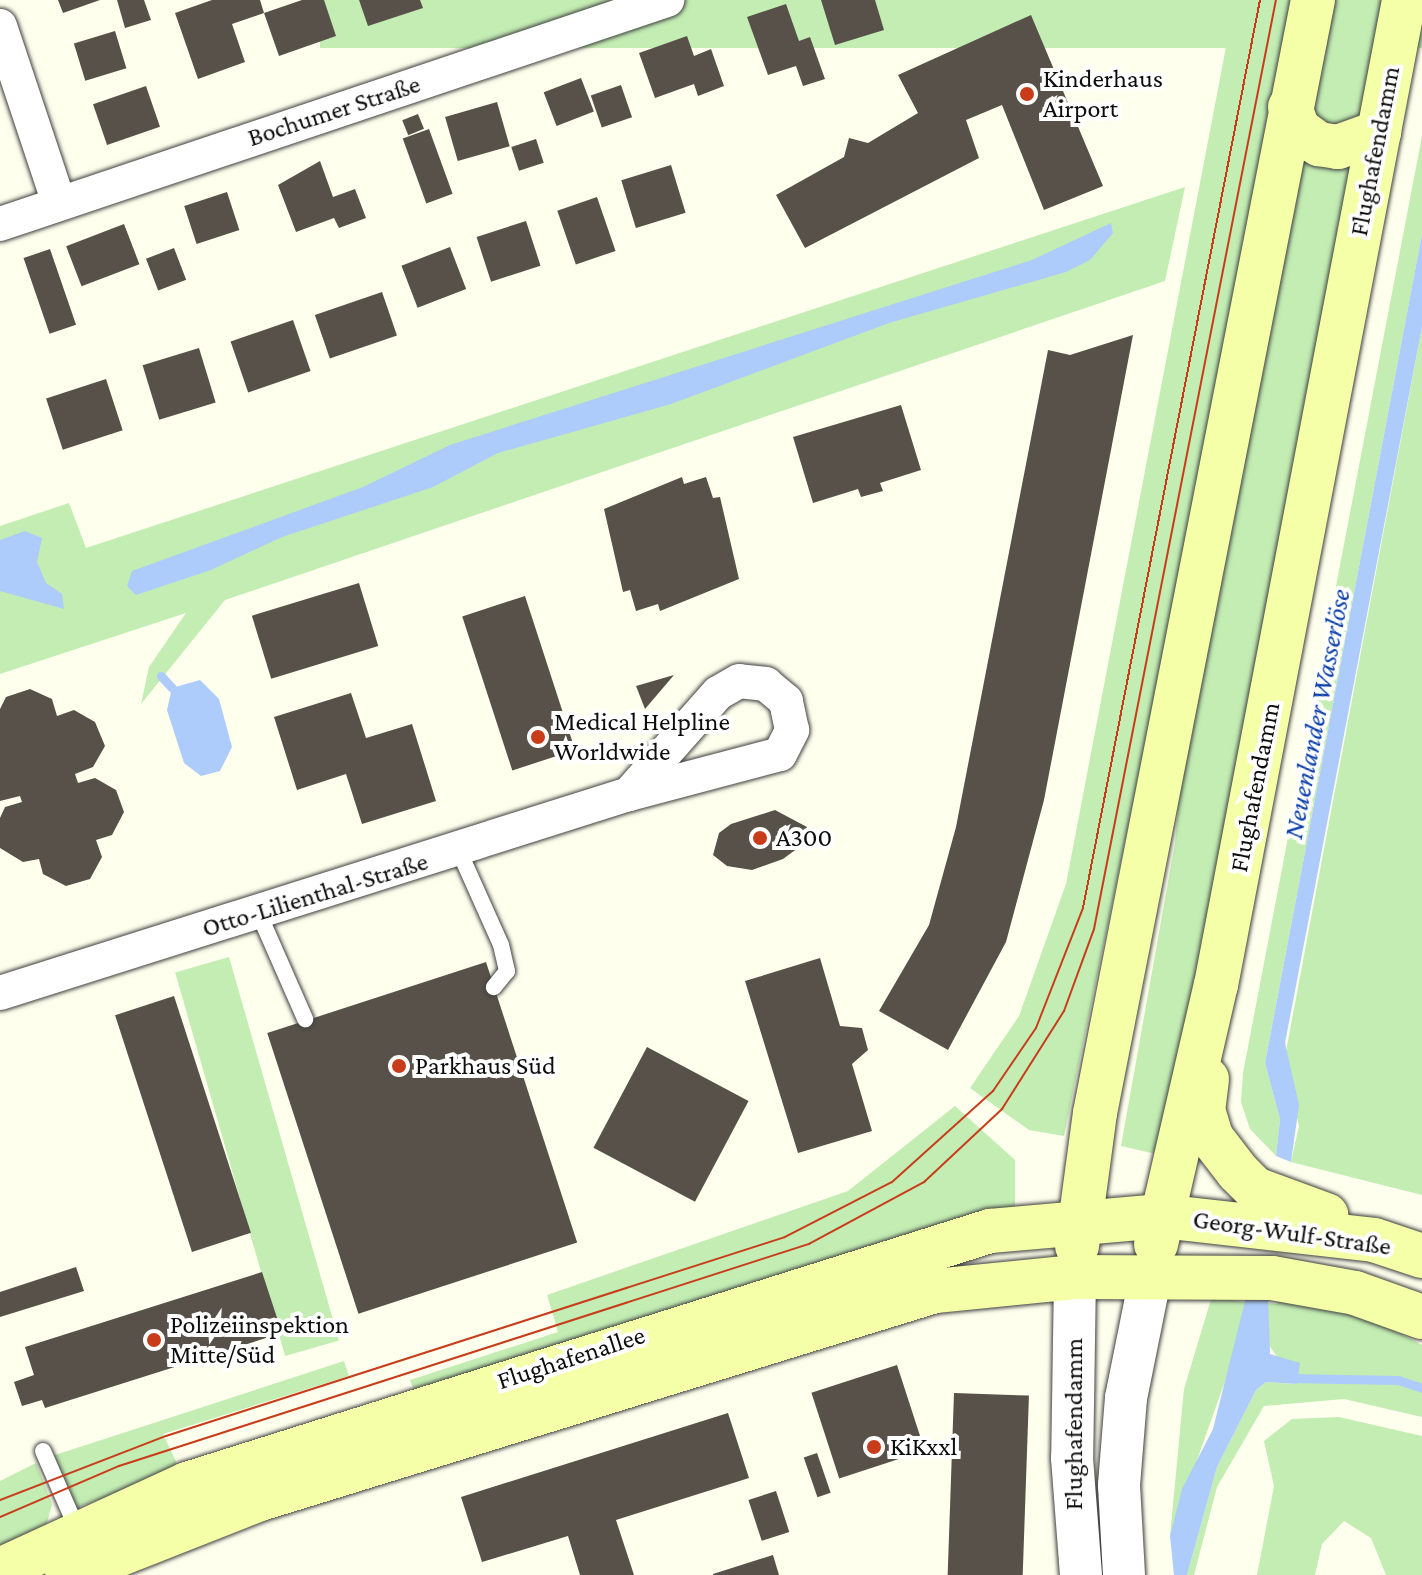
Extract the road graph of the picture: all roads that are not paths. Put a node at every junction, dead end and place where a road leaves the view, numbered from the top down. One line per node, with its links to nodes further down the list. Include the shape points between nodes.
1 (667, 0): 7 (street, Bochumer Straße)
2 (1313, 0): 5 (main road, Flughafendamm)
3 (1404, 0): 6 (main road, Flughafendamm)
4 (0, 26): 7 (street)
5 (1290, 107): 6 (main road, via 1298,129 1319,144 1338,147); 17 (main road, Flughafendamm)
6 (1379, 132): 14 (main road, Flughafendamm)
7 (59, 203): 8 (street, Bochumer Straße)
8 (0, 224)
9 (629, 794): 10 (street, Otto-Lilienthal-Straße)
10 (459, 851): 11 (street, Otto-Lilienthal-Straße); 12 (lane, via 501,945 507,971)
11 (259, 914): 13 (street, Otto-Lilienthal-Straße); 15 (lane)
12 (494, 987)
13 (0, 993)
14 (1213, 995): 16 (main road, Flughafendamm); 18 (main road, via 1216,1028 1203,1110 1211,1137 1255,1189)
15 (305, 1019)
16 (1161, 1216): 17 (main road, Flughafenallee); 18 (main road, Georg-Wulf-Straße); 20 (main road, Flughafendamm)
17 (1079, 1218): 21 (main road, Flughafendamm); 24 (main road, Flughafenallee, via 990,1231 622,1341 187,1484)
18 (1374, 1240): 19 (main road, Georg-Wulf-Straße)
19 (1422, 1256)
20 (1151, 1274): 21 (main road, Flughafenallee); 22 (main road, Georg-Wulf-Straße, via 1272,1278 1355,1293); 29 (street, Flughafendamm, via 1125,1413)
21 (1075, 1277): 25 (main road, Flughafenallee, via 935,1291 260,1499); 28 (street, Flughafendamm, via 1072,1458)
22 (1422, 1317)
23 (43, 1451): 24 (lane)
24 (74, 1530): 25 (lane); 26 (main road, Flughafenallee)
25 (116, 1555): 27 (main road, Flughafenallee)
26 (0, 1570)
27 (67, 1575)
28 (1081, 1575)
29 (1124, 1575)

